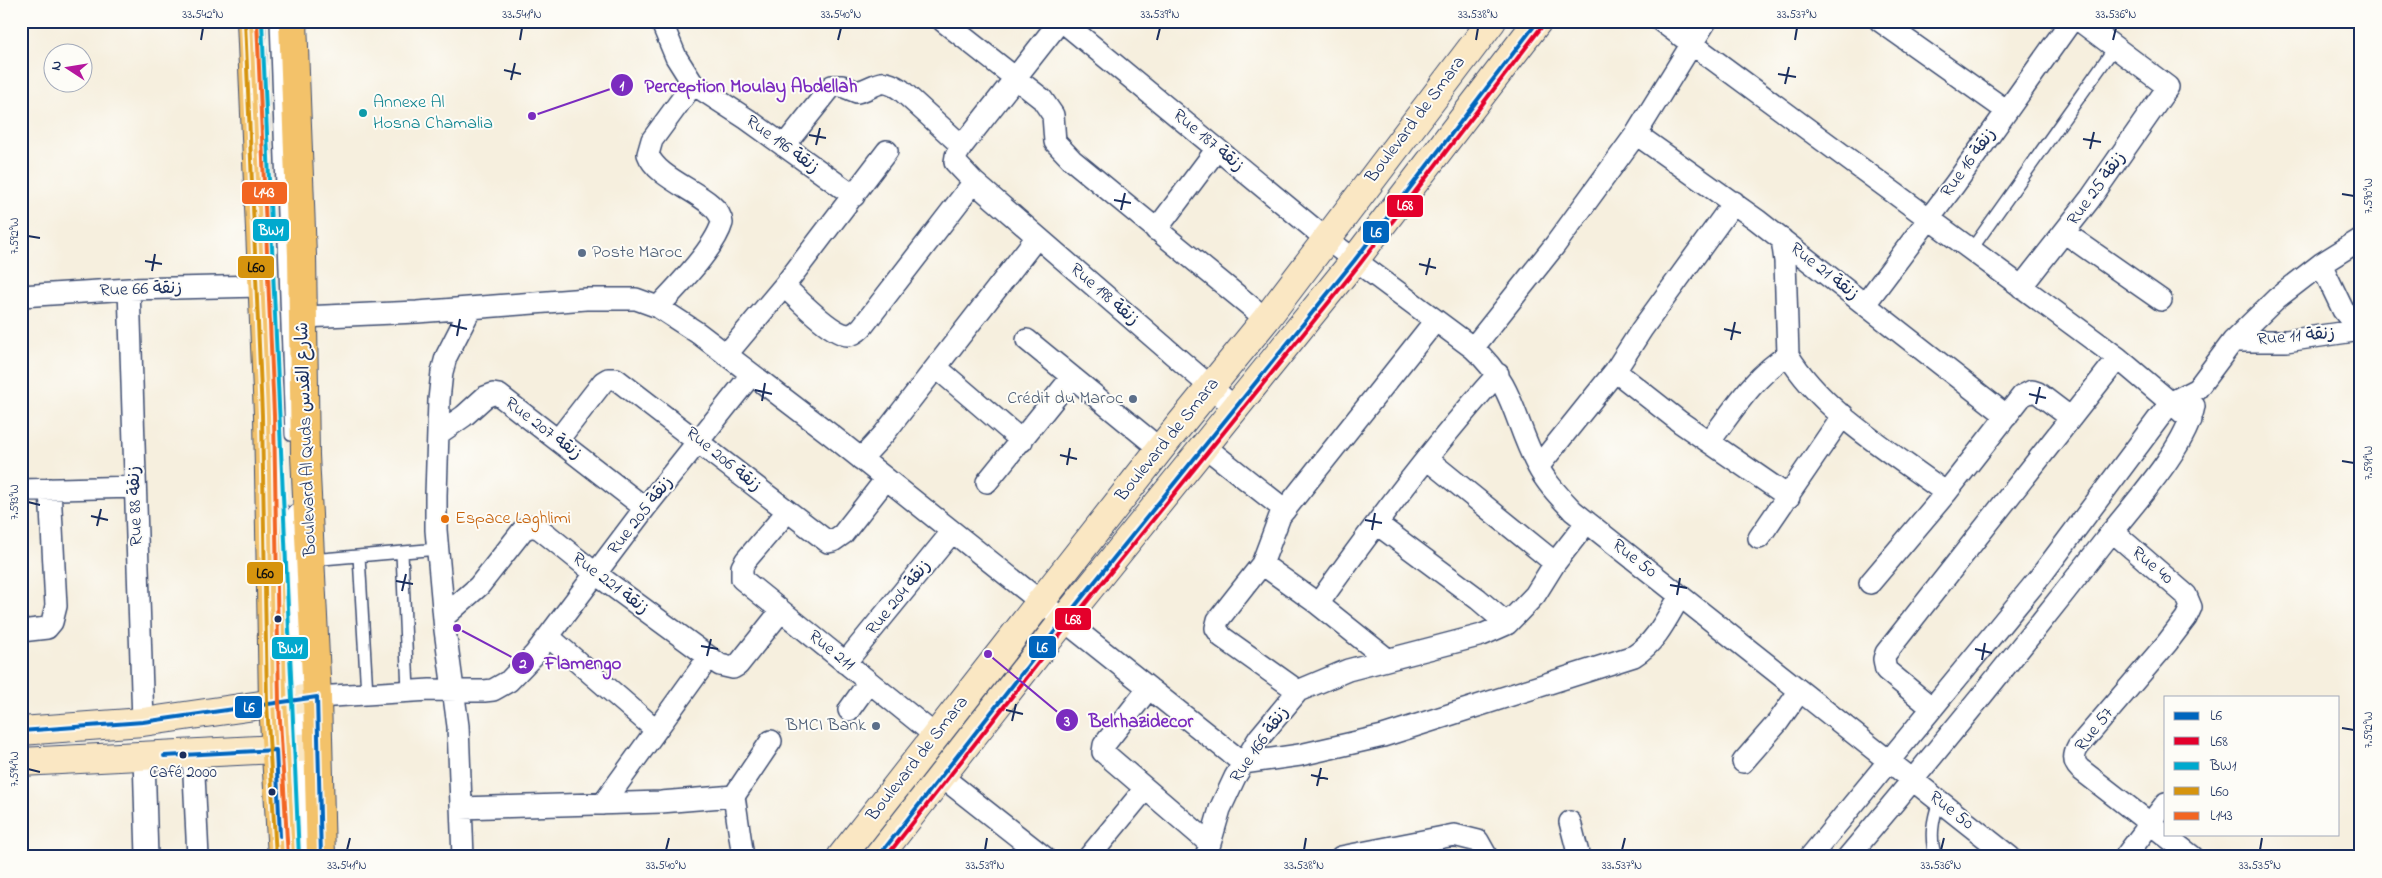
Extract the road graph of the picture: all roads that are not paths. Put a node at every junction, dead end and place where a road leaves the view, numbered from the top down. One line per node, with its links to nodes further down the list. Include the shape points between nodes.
1 (251, 21): 38 (main road, Boulevard Al Quds شارع القدس)
2 (262, 21): 123 (lane, via 277,390)
3 (276, 21): 123 (lane)
4 (293, 21): 47 (main road, Boulevard Al Quds شارع القدس)
5 (661, 21): 18 (street, Rue 196 زنقة, via 679,63)
6 (943, 21): 17 (street)
7 (1061, 21): 17 (street); 22 (street, Rue 187 زنقة)
8 (1492, 21): 32 (street, Boulevard de Smara)
9 (1538, 21): 36 (street, Boulevard de Smara)
10 (1661, 21): 15 (street)
11 (1706, 21): 15 (street)
12 (1880, 21): 19 (street)
13 (2071, 21): 19 (street, Rue 16 زنقة)
14 (2080, 21): 16 (street)
15 (1692, 44): 20 (street); 28 (street)
16 (2115, 47): 30 (street, Rue 25 زنقة, via 2168,87); 35 (lane)
17 (1016, 79): 24 (street); 29 (street, via 1042,99 1051,111 1054,138 1060,149)
18 (694, 84): 21 (street, Rue 196 زنقة); 45 (street, via 652,140 648,154 655,168 718,211 722,223 700,259)
19 (2006, 111): 28 (street, Rue 16 زنقة)
20 (1636, 134): 27 (street, Rue 21 زنقة); 53 (street, via 1555,245)
21 (784, 146): 24 (street, Rue 198 زنقة, via 826,91 837,85 857,92 876,83 893,85); 26 (street, Rue 196 زنقة)
22 (1217, 149): 29 (street); 32 (street, Rue 187 زنقة)
23 (887, 151): 26 (street)
24 (959, 151): 25 (street, Rue 198 زنقة, via 956,164)
25 (974, 182): 31 (street, Rue 198 زنقة); 39 (street, via 854,334 832,328)
26 (854, 196): 39 (street)
27 (1734, 202): 33 (street, Rue 21 زنقة); 58 (street)
28 (1929, 217): 35 (street); 44 (street, Rue 16 زنقة)
29 (1156, 230): 48 (street)
30 (2065, 233): 40 (street, Rue 25 زنقة); 43 (street)
31 (1038, 237): 57 (street); 62 (street, Rue 198 زنقة)
32 (1325, 238): 36 (street, Rue 187 زنقة); 48 (street, Boulevard de Smara)
33 (1782, 239): 44 (street, Rue 21 زنقة); 55 (street)
34 (2361, 239): 37 (street)
35 (1972, 250): 40 (street)
36 (1354, 261): 49 (street, Rue 50); 65 (street, Boulevard de Smara)
37 (2322, 264): 50 (street, Rue 11 زنقة, via 2343,310); 52 (street, via 2277,298)
38 (262, 286): 41 (street, Rue 66 زنقة); 123 (main road, Boulevard Al Quds شارع القدس, via 268,415)
39 (784, 286): 54 (street)
40 (2021, 287): 56 (street)
41 (129, 289): 42 (street, Rue 66 زنقة); 82 (street, Rue 88 زنقة)
42 (21, 296)
43 (2161, 300)
44 (1865, 304): 67 (street, Rue 21 زنقة)
45 (658, 307): 46 (street, via 624,298); 54 (street, via 686,323)
46 (471, 308): 47 (street); 70 (street, via 446,357 442,372)
47 (303, 317): 98 (main road, Boulevard Al Quds شارع القدس, via 304,455)
48 (1266, 319): 62 (street, Boulevard de Smara)
49 (1435, 321): 53 (street, Rue 50); 88 (street)
50 (2360, 330): 52 (street, Rue 11 زنقة, via 2294,340)
51 (1027, 340): 61 (street)
52 (2233, 341): 63 (street)
53 (1473, 348): 59 (street, Rue 50)
54 (726, 355): 60 (street)
55 (1788, 355): 66 (street, via 1810,384); 74 (street, via 1757,381)
56 (2118, 358): 64 (street); 68 (street)
57 (937, 368): 73 (street); 77 (street)
58 (1615, 371): 74 (street, via 1658,406); 79 (street)
59 (1498, 374): 78 (street); 79 (street, Rue 50)
60 (751, 375): 72 (street, Rue 205 زنقة); 77 (street)
61 (1072, 377): 73 (street); 76 (street)
62 (1210, 388): 65 (street, Rue 198 زنقة); 76 (street, Boulevard de Smara)
63 (2197, 389): 64 (street); 69 (street)
64 (2170, 403): 69 (street); 124 (street, via 2040,577)
65 (1235, 408): 75 (street, Boulevard de Smara)
66 (1843, 415): 85 (street); 86 (street)
67 (2007, 416): 68 (street, via 2022,396 2032,391); 85 (street)
68 (2071, 418): 124 (street, via 1886,653 1886,670)
69 (2191, 420): 92 (street, via 2171,454)
70 (438, 434): 71 (street, Rue 207 زنقة, via 493,394 503,397); 95 (street)
71 (558, 440): 72 (street, Rue 206 زنقة, via 603,382 612,378 622,382); 87 (street, Rue 207 زنقة)
72 (699, 440): 87 (street, Rue 205 زنقة); 89 (street, Rue 206 زنقة)
73 (1022, 441): 81 (street)
74 (1710, 441): 86 (street)
75 (1204, 446): 88 (street); 109 (street, Boulevard de Smara)
76 (1160, 449): 104 (street, Boulevard de Smara)
77 (861, 459): 80 (street)
78 (1427, 459): 91 (street); 99 (street)
79 (1538, 467): 90 (street, Rue 50, via 1561,498)
80 (886, 479): 89 (street, Rue 206 زنقة, via 843,534 833,541 822,539); 93 (street)
81 (987, 482)
82 (136, 487): 84 (street); 126 (street, Rue 88 زنقة)
83 (21, 488): 84 (street)
84 (50, 489): 111 (street, via 56,606 47,628)
85 (1946, 493): 102 (street)
86 (1789, 497): 94 (street)
87 (645, 508): 101 (street, Rue 205 زنقة)
88 (1285, 510): 100 (street, via 1275,525)
89 (787, 512): 107 (street, Rue 211, via 742,567 742,579)
90 (1587, 522): 99 (street); 103 (street, Rue 50)
91 (1377, 524): 106 (street); 110 (street)
92 (2112, 531): 105 (street, Rue 40); 139 (street)
93 (952, 532): 104 (street); 115 (street, Rue 204 زنقة)
94 (1759, 538)
95 (438, 549): 96 (lane); 108 (street)
96 (402, 553): 97 (lane); 119 (lane)
97 (360, 556): 98 (lane); 122 (lane)
98 (311, 560): 123 (main road, Boulevard Al Quds شارع القدس)
99 (1555, 563): 110 (street, via 1535,595)
100 (1262, 564): 106 (street); 120 (street, via 1220,614 1216,628 1222,637)
101 (596, 574): 108 (street, Rue 221 زنقة, via 540,529 528,526 479,586); 112 (street, Rue 205 زنقة); 113 (street, Rue 221 زنقة)
102 (1870, 583)
103 (1680, 596): 121 (street, Rue 50); 136 (street, via 1653,640 1634,656 1383,736 1300,755)
104 (1040, 602): 109 (street); 129 (street, Boulevard de Smara)
105 (2190, 602): 147 (street, Rue 57, via 2186,618 2081,744 2074,757 2080,769)
106 (1318, 604): 114 (street)
107 (781, 611): 113 (street, Rue 221 زنقة, via 738,665 728,667); 115 (street, Rue 211)
108 (445, 616): 118 (street)
109 (1064, 622): 117 (street); 138 (street, Boulevard de Smara)
110 (1507, 624): 114 (street, via 1482,635)
111 (21, 631)
112 (549, 637): 118 (street, Rue 205 زنقة, via 520,671 500,687 476,692); 127 (street)
113 (708, 657): 127 (street)
114 (1387, 659): 120 (street, via 1348,670)
115 (845, 663): 116 (street, Rue 211)
116 (869, 682): 125 (street); 129 (street, Rue 211)
117 (1150, 688): 136 (street); 140 (street, via 1103,749 1107,757)
118 (454, 690): 119 (street, Rue 205 زنقة); 145 (street)
119 (408, 691): 122 (street, Rue 205 زنقة)
120 (1298, 692): 136 (street, Rue 166 زنقة, via 1272,721)
121 (1799, 692): 135 (street); 137 (street, Rue 50)
122 (367, 694): 123 (street, Rue 205 زنقة)
123 (296, 700): 126 (street); 131 (main road, Boulevard Al Quds شارع القدس); 131 (main road, Boulevard Al Quds شارع القدس)
124 (1932, 708): 137 (street)
125 (849, 710)
126 (142, 722): 128 (street)
127 (655, 729): 143 (street)
128 (21, 731)
129 (936, 736): 159 (street, Boulevard de Smara)
130 (771, 741): 141 (street)
131 (298, 749): 132 (street); 153 (main road, Boulevard Al Quds شارع القدس); 154 (lane); 155 (lane); 156 (main road, Boulevard Al Quds شارع القدس)
132 (193, 754): 133 (street); 152 (street)
133 (144, 757): 134 (street); 151 (street)
134 (21, 762)
135 (1743, 762)
136 (1243, 763): 150 (street, Rue 166 زنقة, via 1227,793)
137 (1889, 763): 139 (street, Rue 50); 166 (street)
138 (941, 776): 160 (street, Boulevard de Smara); 161 (street)
139 (1912, 781): 142 (street, Rue 50); 167 (street)
140 (1145, 788): 150 (street); 162 (street)
141 (734, 796): 143 (street); 158 (street)
142 (1939, 801): 168 (lane, via 1932,822); 169 (street, Rue 50)
143 (603, 804): 145 (street)
144 (2164, 805): 147 (street)
145 (461, 808): 157 (street)
146 (1570, 822): 165 (street)
147 (2148, 824): 149 (street, Rue 57); 170 (street)
148 (2164, 836): 171 (street, Rue 57)
149 (2164, 836)
150 (1207, 850)
151 (147, 857)
152 (198, 857)
153 (282, 857)
154 (299, 857)
155 (307, 857)
156 (321, 857)
157 (463, 857)
158 (743, 857)
159 (841, 857)
160 (878, 857)
161 (1044, 857)
162 (1089, 857)
163 (1341, 857): 164 (street, via 1454,835 1478,841)
164 (1487, 857)
165 (1579, 857)
166 (1810, 857)
167 (1848, 857)
168 (1936, 857)
169 (2010, 857)
170 (2126, 857)
171 (2193, 857)

